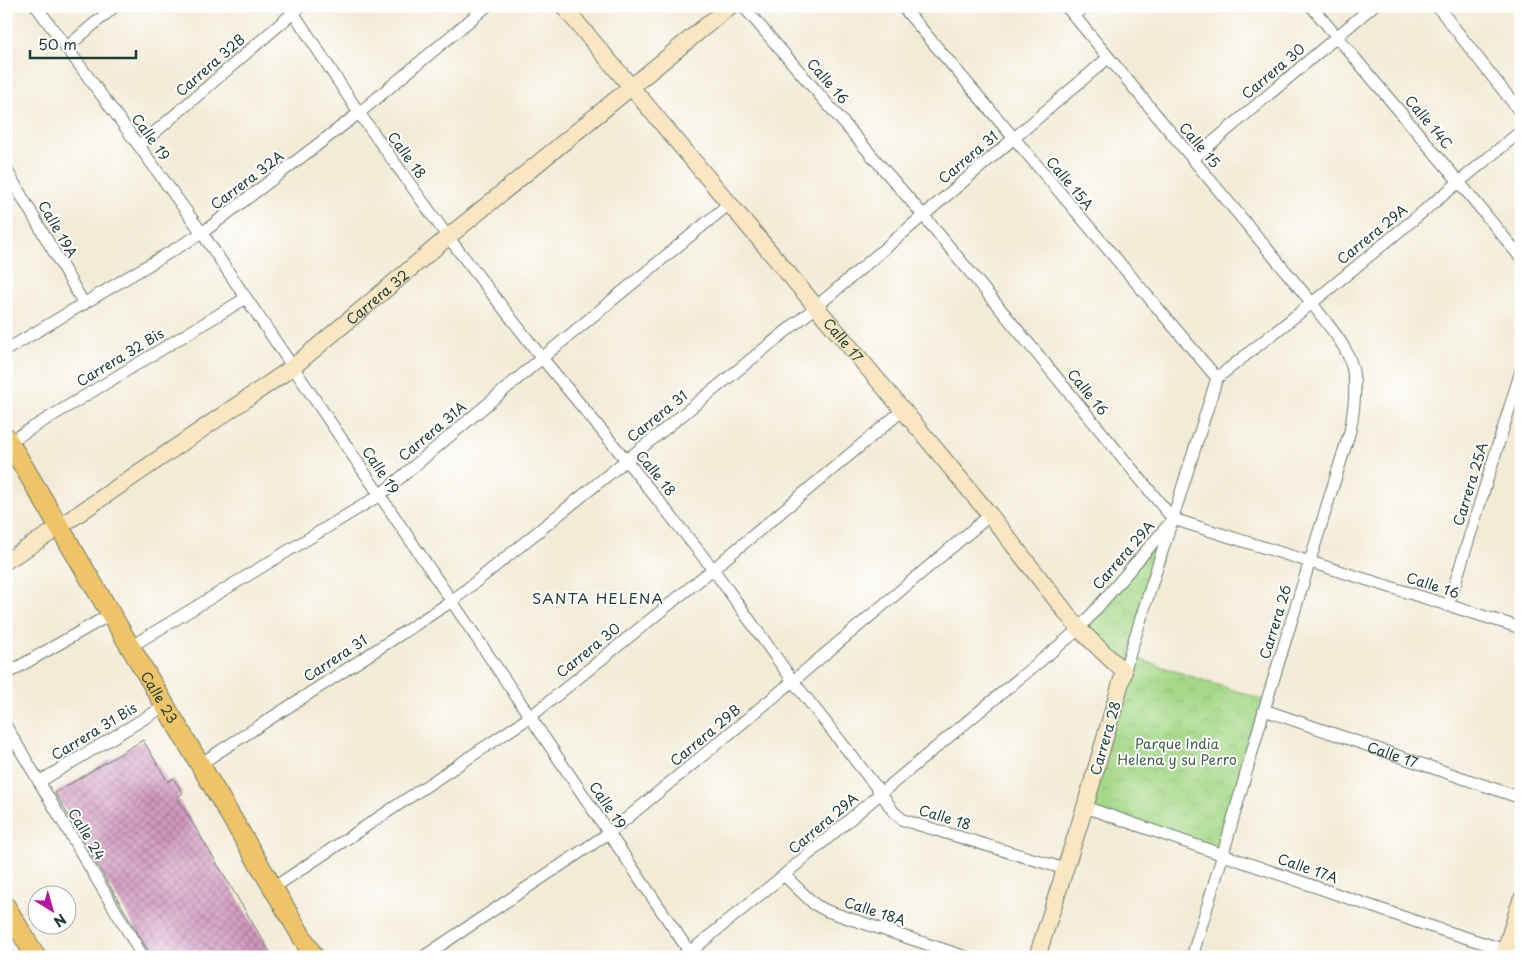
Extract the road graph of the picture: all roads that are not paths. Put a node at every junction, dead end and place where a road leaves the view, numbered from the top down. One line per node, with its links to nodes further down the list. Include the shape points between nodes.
1 (36, 6): 16 (street, Calle 19)
2 (115, 6): 16 (street)
3 (487, 6): 20 (street, Carrera 32A)
4 (563, 6): 18 (street, Calle 17)
5 (730, 6): 18 (street, Carrera 32)
6 (743, 6): 28 (street, Calle 16)
7 (902, 6): 22 (street, Calle 15A)
8 (1066, 6): 14 (street, Calle 15)
9 (1085, 6): 14 (street)
10 (1311, 6): 15 (street, Calle 14C)
11 (1373, 6): 15 (street, Carrera 30)
12 (1437, 6): 19 (street)
13 (295, 8): 20 (street, Calle 18); 23 (street, Carrera 32B)
14 (1074, 16): 17 (street, Calle 15)
15 (1337, 36): 24 (street, Carrera 30); 26 (street, Calle 14C)
16 (66, 48): 23 (street, Calle 19)
17 (1108, 58): 22 (street, Carrera 31); 24 (street, Calle 15)
18 (630, 87): 27 (street, Calle 17); 30 (street, Carrera 32)
19 (1521, 112)
20 (359, 113): 29 (street, Carrera 32A); 30 (street, Calle 18)
21 (1521, 131): 26 (street, Carrera 29A)
22 (1013, 139): 28 (street, Carrera 31); 40 (street, Calle 15A)
23 (140, 146): 29 (street, Calle 19)
24 (1193, 160): 33 (street, Calle 15)
25 (6, 169): 34 (street, Calle 19A)
26 (1459, 182): 31 (street, Calle 14C); 33 (street, Carrera 29A)
27 (728, 204): 35 (street, Calle 17); 37 (street, Carrera 31A)
28 (923, 215): 35 (street, Carrera 31); 46 (street, Calle 16)
29 (202, 233): 32 (street, Calle 19); 34 (street, Carrera 32A)
30 (448, 237): 37 (street, Calle 18); 38 (street, Carrera 32)
31 (1521, 258)
32 (246, 298): 38 (street, Calle 19); 42 (street, Carrera 32 Bis)
33 (1312, 303): 40 (street, Carrera 29A); 49 (street, Carrera 26, via 1346,351 1353,373 1356,402)
34 (84, 304): 36 (street, Carrera 32A)
35 (816, 307): 41 (street, Calle 17); 43 (street, Carrera 31)
36 (6, 350)
37 (542, 358): 43 (street, Calle 18); 44 (street, Carrera 31A)
38 (293, 367): 44 (street, Calle 19); 47 (street, Carrera 32)
39 (1521, 371): 52 (street, Carrera 25A)
40 (1217, 378): 46 (street, Carrera 29A)
41 (903, 410): 45 (street, Calle 17); 50 (street, Carrera 30)
42 (8, 440): 47 (main road, Calle 23)
43 (626, 460): 50 (street, Calle 18); 51 (street, Carrera 31)
44 (380, 495): 51 (street, Calle 19); 56 (street, Carrera 31A)
45 (990, 515): 55 (street, Calle 17); 59 (street, Carrera 29B)
46 (1173, 519): 49 (street, Calle 16); 55 (street, Carrera 29A); 57 (street, Carrera 28)
47 (59, 526): 48 (street, Carrera 32); 53 (main road, Calle 23)
48 (6, 561)
49 (1309, 561): 52 (street, Calle 16); 61 (street, Carrera 26)
50 (713, 569): 59 (street, Calle 18); 62 (street, Carrera 30)
51 (452, 601): 62 (street, Calle 19); 64 (street, Carrera 31)
52 (1448, 606): 54 (street, Calle 16)
53 (111, 614): 56 (main road, Calle 23); 58 (street)
54 (1521, 628)
55 (1079, 629): 57 (street, Calle 17); 66 (street, Carrera 29A)
56 (130, 646): 60 (main road, Calle 23)
57 (1124, 672): 68 (street, Carrera 28)
58 (6, 674)
59 (793, 681): 66 (street, Calle 18); 69 (street, Carrera 29B)
60 (165, 706): 64 (main road, Calle 23); 65 (street, Carrera 31 Bis)
61 (1264, 710): 67 (street, Calle 17); 70 (street, Carrera 26)
62 (530, 717): 69 (street, Calle 19); 73 (street, Carrera 30)
63 (6, 726): 65 (street, Calle 24)
64 (200, 764): 73 (main road, Calle 23)
65 (39, 782): 79 (street, Calle 24)
66 (881, 793): 71 (street, Calle 18, via 902,820); 72 (street, Carrera 29A)
67 (1521, 798)
68 (1085, 807): 70 (street, Calle 17A); 71 (street, Carrera 28)
69 (609, 833): 77 (street, Calle 19); 81 (street, Carrera 29B)
70 (1223, 854): 76 (street, Calle 17A); 84 (street, Carrera 26)
71 (1065, 869): 83 (street, Carrera 28)
72 (784, 875): 77 (street, Carrera 29A); 82 (street, Calle 18A, via 827,912)
73 (273, 888): 80 (main road, Calle 23)
74 (1521, 900): 76 (street)
75 (6, 907): 78 (main road)
76 (1510, 954)
77 (688, 955)
78 (36, 957)
79 (143, 957)
80 (314, 957)
81 (423, 957)
82 (966, 957)
83 (1036, 957)
84 (1192, 957)

